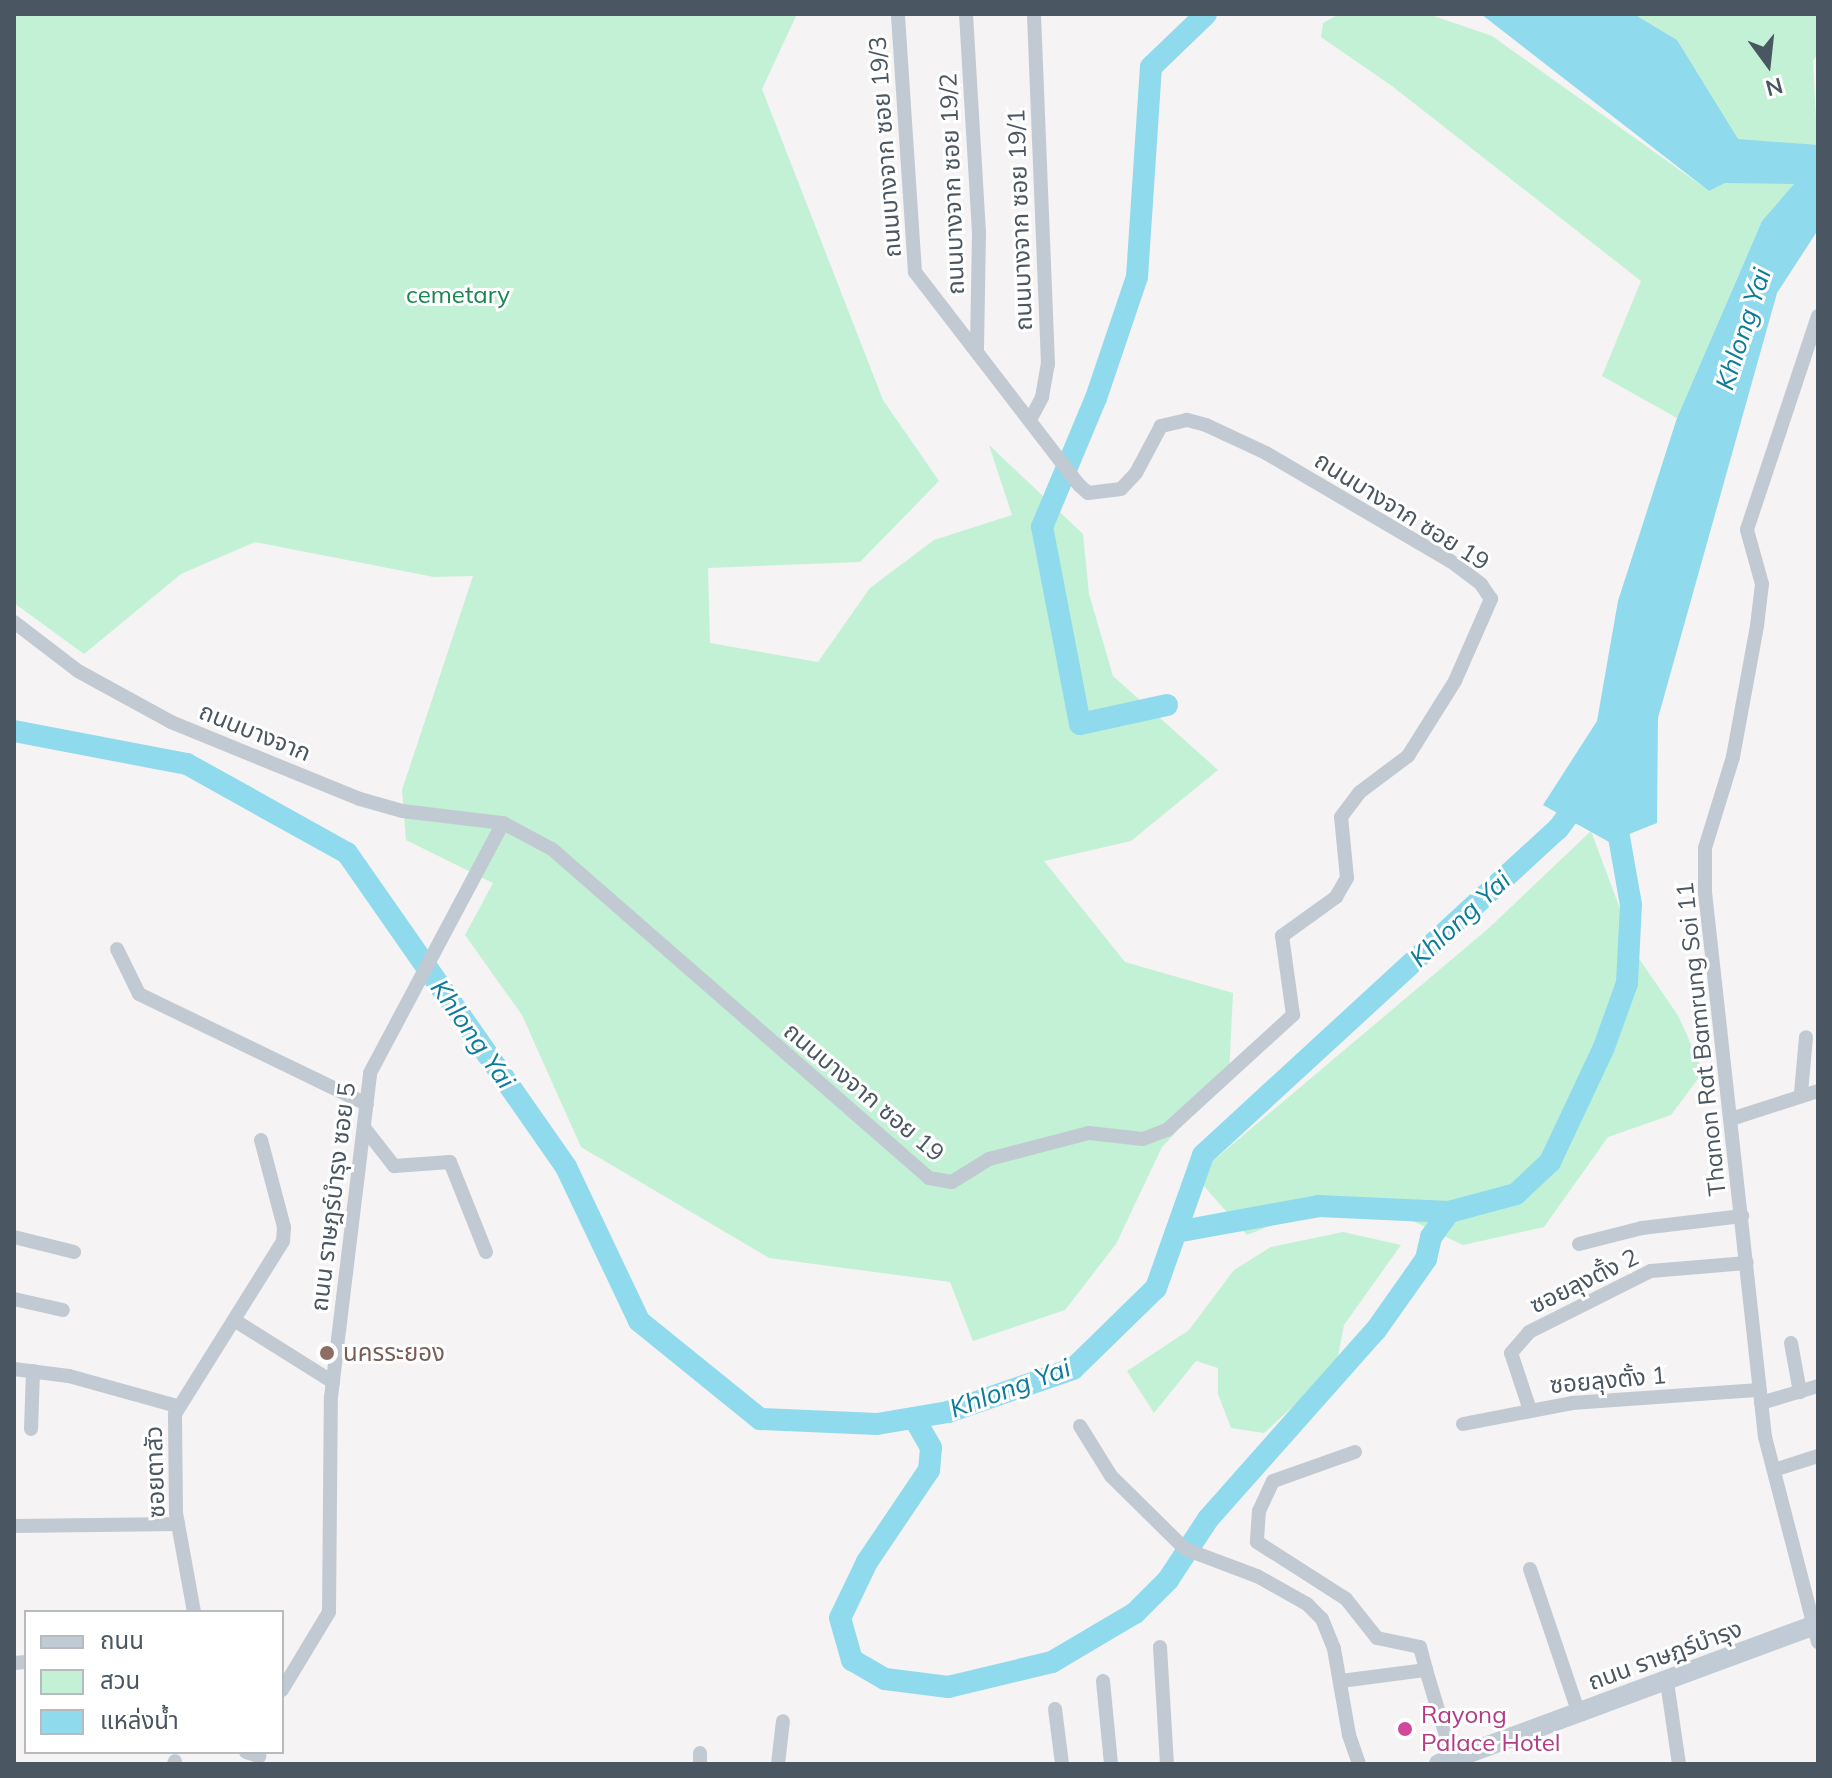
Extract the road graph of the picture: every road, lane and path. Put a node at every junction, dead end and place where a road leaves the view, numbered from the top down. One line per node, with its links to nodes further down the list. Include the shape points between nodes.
1 (898, 14): 5 (street, ถนนบางจาก ซอย 19/3, via 913,263 920,282)
2 (966, 14): 5 (street, ถนนบางจาก ซอย 19/2, via 979,233)
3 (1034, 14): 6 (street, ถนนบางจาก ซอย 19/1, via 1048,364 1042,397)
4 (1818, 316): 14 (street, Thanon Rat Bamrung Soi 11, via 1747,530 1762,584 1757,626 1733,757 1705,848)
5 (977, 352): 6 (street, ถนนบางจาก ซอย 19)
6 (1030, 420): 8 (street, ถนนบางจาก ซอย 19, via 1079,485 1099,494 1121,489 1136,473 1161,426 1175,420 1197,422 1266,453 1450,561 1481,584 1491,599 1455,681 1408,756 1360,792 1341,817 1347,878 1336,897 1282,936 1293,1015 1167,1130 1143,1139 1089,1133 989,1159 952,1182 929,1178 552,849)
7 (14, 622): 8 (street, ถนนบางจาก, via 78,671 171,722 360,799 402,811)
8 (503, 823): 13 (street, ถนน ราษฎร์บำรุง ซอย 5, via 370,1073)
9 (117, 949): 13 (street, via 139,994)
10 (1806, 1037): 12 (street)
11 (1818, 1091): 12 (street)
12 (1801, 1093): 14 (street)
13 (367, 1104): 15 (street, ถนน ราษฎร์บำรุง ซอย 5)
14 (1731, 1119): 17 (street, Thanon Rat Bamrung Soi 11)
15 (366, 1130): 21 (street, via 394,1166 450,1162); 29 (street, ถนน ราษฎร์บำรุง ซอย 5)
16 (261, 1140): 25 (street, ซอยตาสัว, via 283,1241)
17 (1742, 1216): 19 (street, via 1642,1228); 22 (street, Thanon Rat Bamrung Soi 11)
18 (14, 1237): 20 (street)
19 (1579, 1244)
20 (74, 1252)
21 (486, 1252)
22 (1747, 1263): 32 (street, Thanon Rat Bamrung Soi 11); 34 (street, ซอยลุงตั้ง 2, via 1651,1271 1529,1332 1511,1353)
23 (14, 1299): 24 (street)
24 (63, 1310)
25 (234, 1320): 29 (street); 33 (street, ซอยตาสัว)
26 (1791, 1343): 31 (street)
27 (14, 1369): 28 (street)
28 (33, 1371): 33 (street); 37 (street)
29 (333, 1382): 51 (street, ถนน ราษฎร์บำรุง ซอย 5, via 329,1612)
30 (1818, 1386): 31 (street, ซอยลุงตั้ง 1)
31 (1800, 1392): 32 (street, ซอยลุงตั้ง 1)
32 (1760, 1396): 34 (street, ซอยลุงตั้ง 1); 40 (street, Thanon Rat Bamrung Soi 11)
33 (177, 1406): 41 (street, ซอยตาสัว)
34 (1530, 1410): 35 (street, ซอยลุงตั้ง 1)
35 (1463, 1424)
36 (1080, 1426): 49 (street, via 1111,1476 1185,1549 1257,1576 1314,1611 1329,1632)
37 (31, 1429)
38 (1355, 1452): 47 (street, via 1273,1481 1259,1511 1257,1542 1346,1599 1377,1638 1423,1650)
39 (1818, 1456): 40 (street)
40 (1774, 1470): 45 (street, Thanon Rat Bamrung Soi 11)
41 (178, 1524): 42 (street); 44 (street, ซอยตาสัว)
42 (14, 1526)
43 (1530, 1569): 53 (street)
44 (194, 1610)
45 (1816, 1631): 50 (street, ถนน ราษฎร์บำรุง)
46 (1160, 1647): 59 (street)
47 (1426, 1670): 49 (street); 55 (street)
48 (1103, 1681): 58 (street)
49 (1341, 1681): 60 (street)
50 (1667, 1682): 53 (street, ถนน ราษฎร์บำรุง); 61 (street)
51 (284, 1686)
52 (1055, 1709): 57 (street)
53 (1579, 1714): 55 (street, ถนน ราษฎร์บำรุง)
54 (783, 1721): 56 (street)
55 (1446, 1762)
56 (779, 1764)
57 (1062, 1764)
58 (1111, 1764)
59 (1167, 1764)
60 (1359, 1764)
61 (1679, 1764)

